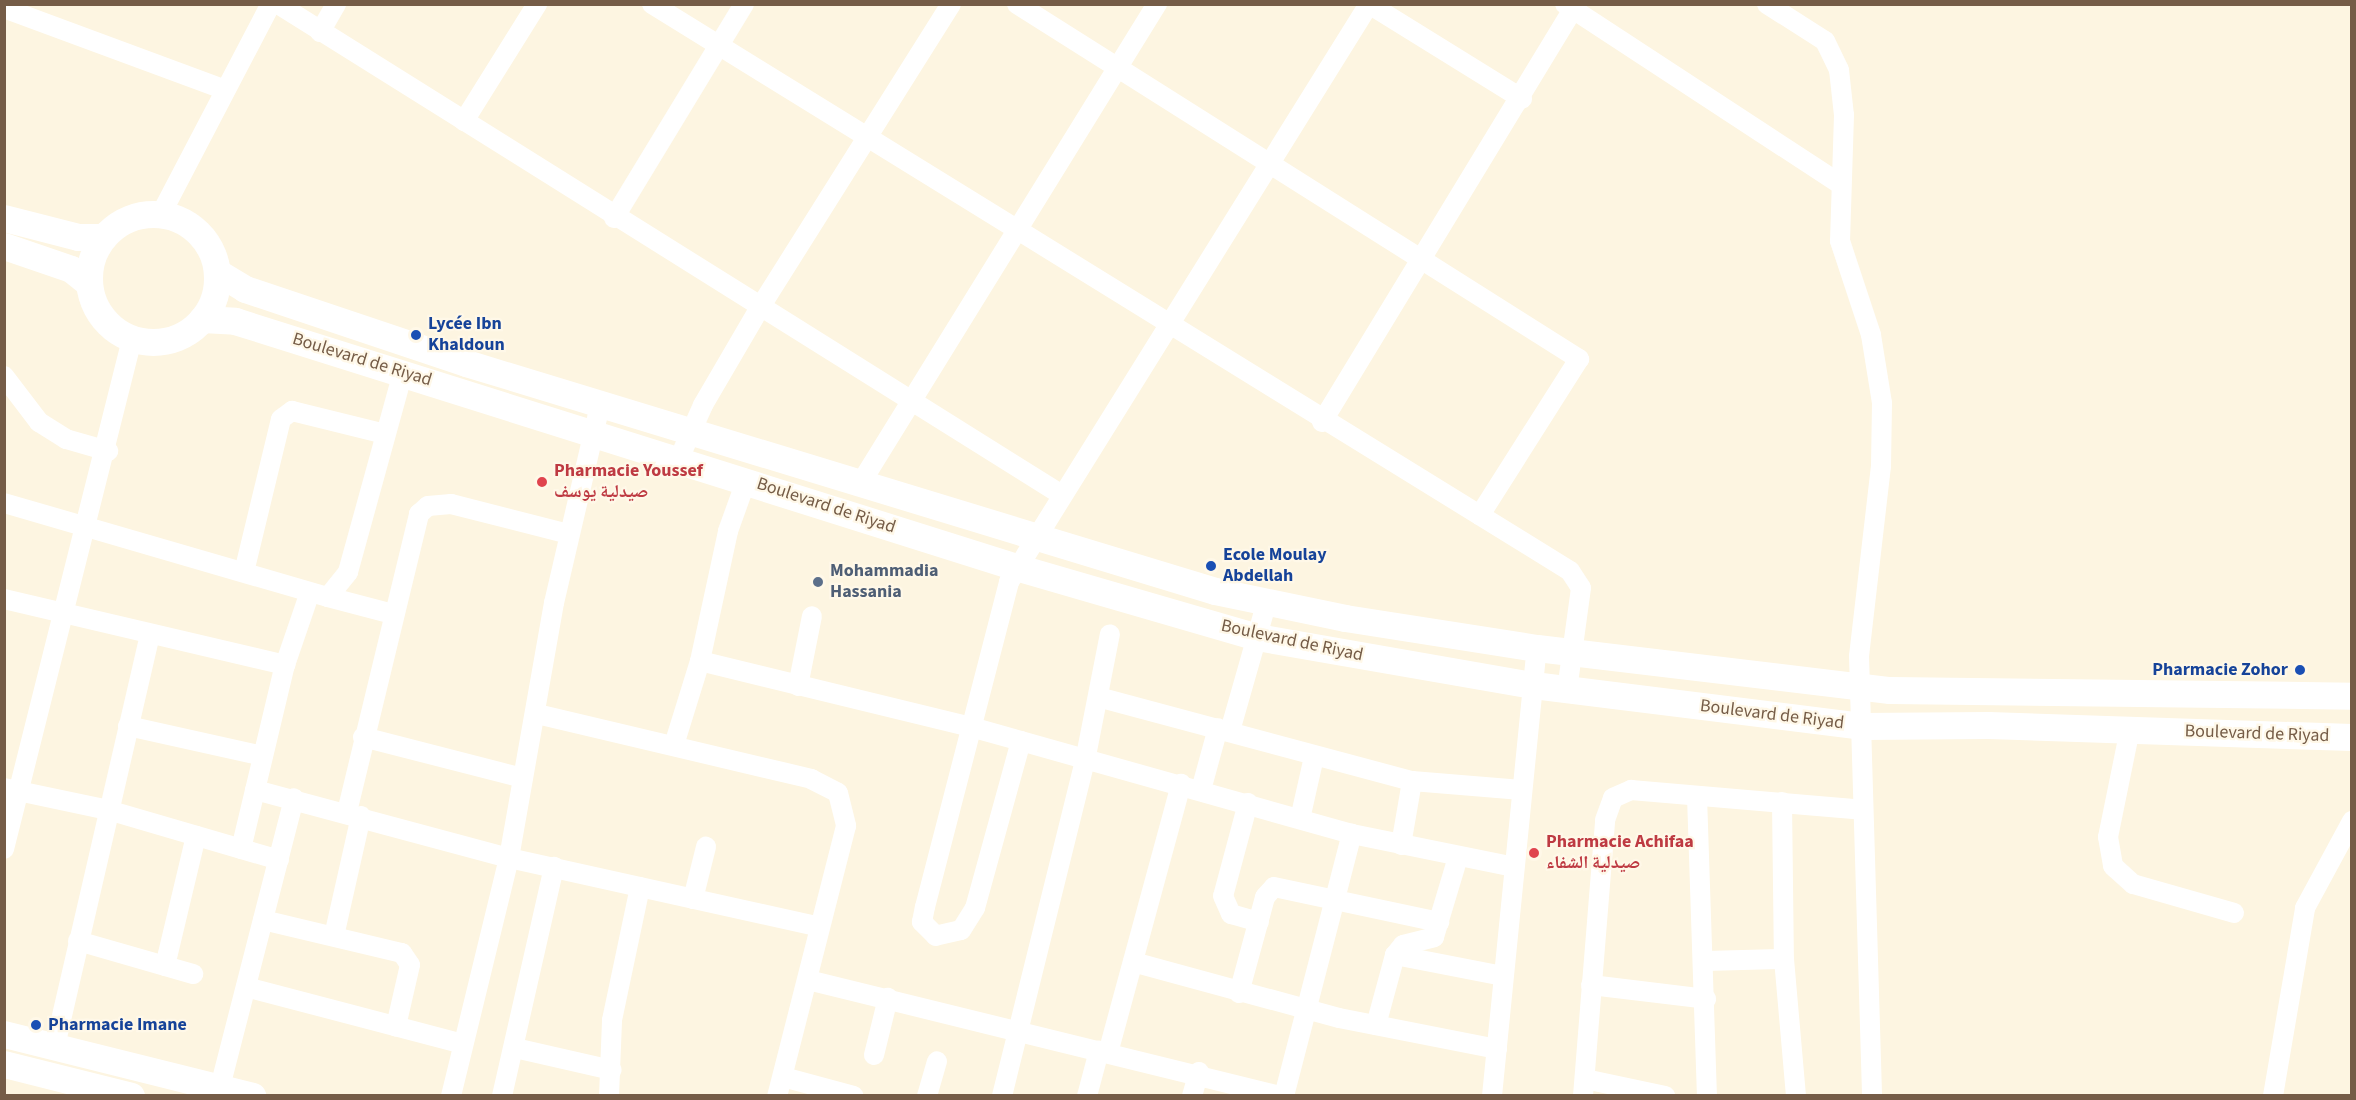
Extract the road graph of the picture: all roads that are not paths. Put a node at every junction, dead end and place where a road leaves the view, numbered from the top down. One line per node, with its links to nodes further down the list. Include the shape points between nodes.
1 (271, 4): 17 (street)
2 (278, 4): 14 (street)
3 (336, 4): 14 (street)
4 (537, 4): 19 (street)
5 (651, 4): 15 (street)
6 (744, 4): 15 (street)
7 (951, 4): 20 (street)
8 (1017, 4): 16 (street)
9 (1157, 4): 16 (street)
10 (1369, 4): 18 (street); 21 (street)
11 (1767, 4): 22 (street, via 1825,41 1835,58 1844,116)
12 (1572, 6): 18 (street); 22 (street)
13 (4, 8): 17 (street)
14 (320, 32): 19 (street)
15 (719, 46): 20 (street); 25 (street)
16 (1118, 68): 21 (street); 26 (street)
17 (223, 89): 23 (street)
18 (1522, 99): 29 (street)
19 (464, 121): 25 (street)
20 (868, 138): 26 (street); 32 (street)
21 (1269, 162): 29 (street); 34 (street)
22 (1840, 184): 72 (street, via 1842,257 1875,355 1883,434 1862,613)
23 (161, 214): 27 (main road, via 129,218); 30 (main road, via 177,219 204,240)
24 (4, 218): 27 (main road, via 78,237)
25 (614, 218): 32 (street)
26 (1018, 231): 34 (street); 39 (street)
27 (102, 237): 31 (main road)
28 (4, 246): 31 (main road, via 71,269)
29 (1424, 258): 40 (street); 50 (street, via 1579,359)
30 (217, 272): 33 (main road, via 213,302); 38 (main road, Boulevard de Riyad, via 245,289 349,326)
31 (88, 283): 35 (main road, via 102,317)
32 (759, 309): 39 (street); 41 (street)
33 (202, 319): 35 (main road, via 178,338); 36 (main road, Boulevard de Riyad, via 235,321)
34 (1167, 325): 40 (street); 48 (street)
35 (132, 339): 44 (street)
36 (403, 372): 42 (street); 43 (main road, Boulevard de Riyad)
37 (4, 376): 44 (street, via 39,422 66,439)
38 (601, 401): 41 (main road, Boulevard de Riyad); 43 (street)
39 (910, 403): 47 (street); 48 (street)
40 (1322, 422): 50 (street)
41 (691, 429): 45 (street); 47 (main road, Boulevard de Riyad)
42 (386, 435): 55 (street, via 292,411 281,419); 57 (street, via 348,572)
43 (594, 435): 45 (main road, Boulevard de Riyad); 52 (street)
44 (108, 451): 51 (street)
45 (678, 462): 46 (main road, Boulevard de Riyad)
46 (746, 481): 54 (main road, Boulevard de Riyad); 68 (street, via 728,531)
47 (862, 481): 53 (main road, Boulevard de Riyad)
48 (1062, 495): 53 (street)
49 (4, 503): 51 (street)
50 (1480, 515): 67 (street, via 1577,580 1581,588)
51 (90, 525): 55 (street); 60 (street)
52 (569, 534): 61 (street, via 451,504 428,506 412,530); 76 (street)
53 (1034, 535): 54 (street); 59 (main road, Boulevard de Riyad)
54 (1016, 567): 65 (main road, Boulevard de Riyad); 79 (street)
55 (244, 573): 56 (street)
56 (309, 595): 57 (street); 69 (street)
57 (328, 597): 61 (street)
58 (4, 599): 60 (street)
59 (1267, 601): 65 (street); 66 (main road, Boulevard de Riyad)
60 (64, 613): 64 (street); 92 (street)
61 (393, 614): 82 (street)
62 (812, 616): 71 (street)
63 (1110, 634): 75 (street)
64 (150, 635): 69 (street); 77 (street)
65 (1257, 637): 70 (main road, Boulevard de Riyad); 81 (street)
66 (1537, 648): 67 (main road, Boulevard de Riyad); 70 (street)
67 (1572, 653): 72 (main road, Boulevard de Riyad); 73 (street)
68 (700, 660): 71 (street); 85 (street)
69 (285, 665): 86 (street)
70 (1533, 685): 73 (main road, Boulevard de Riyad); 95 (street)
71 (798, 686): 79 (street)
72 (1861, 687): 74 (main road, Boulevard de Riyad); 78 (street)
73 (1567, 690): 78 (main road, Boulevard de Riyad)
74 (2352, 696)
75 (1098, 697): 81 (street); 88 (street)
76 (537, 714): 85 (street); 89 (street)
77 (128, 726): 86 (street); 100 (street)
78 (1861, 726): 80 (main road, Boulevard de Riyad); 101 (street)
79 (971, 727): 84 (street); 84 (street, via 924,915 927,931 936,936 961,930 975,908)
80 (2130, 729): 83 (main road, Boulevard de Riyad); 119 (street, via 2108,837 2113,866 2133,884)
81 (1224, 730): 87 (street); 94 (street)
82 (363, 737): 89 (street); 102 (street)
83 (2352, 737)
84 (1021, 741): 88 (street)
85 (674, 745): 123 (street, via 811,779 838,793 846,826)
86 (263, 756): 93 (street)
87 (1314, 757): 90 (street); 103 (street)
88 (1085, 760): 91 (street); 142 (street)
89 (524, 778): 112 (street)
90 (1412, 781): 95 (street); 107 (street)
91 (1181, 784): 94 (street); 129 (street)
92 (11, 790): 100 (street); 109 (street)
93 (255, 790): 97 (street); 110 (street)
94 (1201, 790): 99 (street)
95 (1522, 790): 115 (street)
96 (1697, 796): 98 (street); 128 (street); 134 (street, via 1631,790 1613,798 1605,820)
97 (294, 798): 102 (street); 113 (street)
98 (1782, 802): 101 (street); 127 (street)
99 (1248, 803): 103 (street); 121 (street, via 1223,896 1231,915)
100 (108, 810): 106 (street); 125 (street)
101 (1862, 810): 174 (street)
102 (354, 814): 112 (street); 124 (street)
103 (1300, 819): 105 (street)
104 (2352, 821): 175 (street, via 2305,908)
105 (1352, 834): 107 (street); 117 (street)
106 (196, 836): 110 (street); 130 (street)
107 (1401, 844): 111 (street)
108 (706, 847): 118 (street)
109 (4, 849)
110 (241, 849): 113 (street)
111 (1458, 857): 115 (street); 122 (street)
112 (510, 858): 114 (street); 144 (street)
113 (279, 860): 120 (street)
114 (554, 867): 116 (street); 146 (street)
115 (1514, 867): 132 (street)
116 (640, 887): 118 (street); 152 (street, via 612,1020)
117 (1338, 897): 121 (street, via 1274,887); 122 (street); 139 (street)
118 (693, 899): 123 (street)
119 (2234, 913)
120 (264, 920): 124 (street); 135 (street)
121 (1259, 922): 136 (street)
122 (1439, 922): 126 (street, via 1431,940 1407,944)
123 (819, 927): 133 (street)
124 (334, 936): 141 (street, via 396,950 408,959)
125 (78, 941): 130 (street); 145 (street)
126 (1395, 955): 132 (street); 140 (street)
127 (1784, 958): 128 (street); 173 (street)
128 (1705, 961): 138 (street)
129 (1133, 962): 136 (street); 148 (street)
130 (165, 966): 131 (street)
131 (193, 974)
132 (1503, 976): 147 (street)
133 (808, 980): 137 (street); 154 (street)
134 (1591, 985): 138 (street); 157 (street)
135 (246, 987): 141 (street); 156 (street)
136 (1239, 993): 139 (street)
137 (888, 998): 142 (street); 149 (street)
138 (1706, 999): 172 (street)
139 (1309, 1010): 140 (street); 169 (street)
140 (1376, 1025): 147 (street)
141 (396, 1026): 144 (street)
142 (1019, 1033): 148 (street); 165 (street)
143 (4, 1034): 145 (main road)
144 (463, 1044): 160 (street)
145 (55, 1046): 156 (main road)
146 (515, 1048): 152 (street); 161 (street)
147 (1497, 1048): 170 (street)
148 (1104, 1052): 153 (street); 166 (street)
149 (874, 1055)
150 (937, 1061): 164 (street)
151 (4, 1064): 155 (main road)
152 (612, 1070): 162 (street)
153 (1199, 1072): 167 (street); 168 (street)
154 (780, 1086): 163 (street)
155 (60, 1087): 158 (main road)
156 (220, 1087): 159 (main road)
157 (1584, 1088): 171 (street)
158 (131, 1095)
159 (252, 1095)
160 (451, 1095)
161 (502, 1095)
162 (609, 1095)
163 (855, 1095)
164 (927, 1095)
165 (1002, 1095)
166 (1087, 1095)
167 (1192, 1095)
168 (1279, 1095)
169 (1284, 1095)
170 (1492, 1095)
171 (1665, 1095)
172 (1707, 1095)
173 (1796, 1095)
174 (1872, 1095)
175 (2273, 1095)

